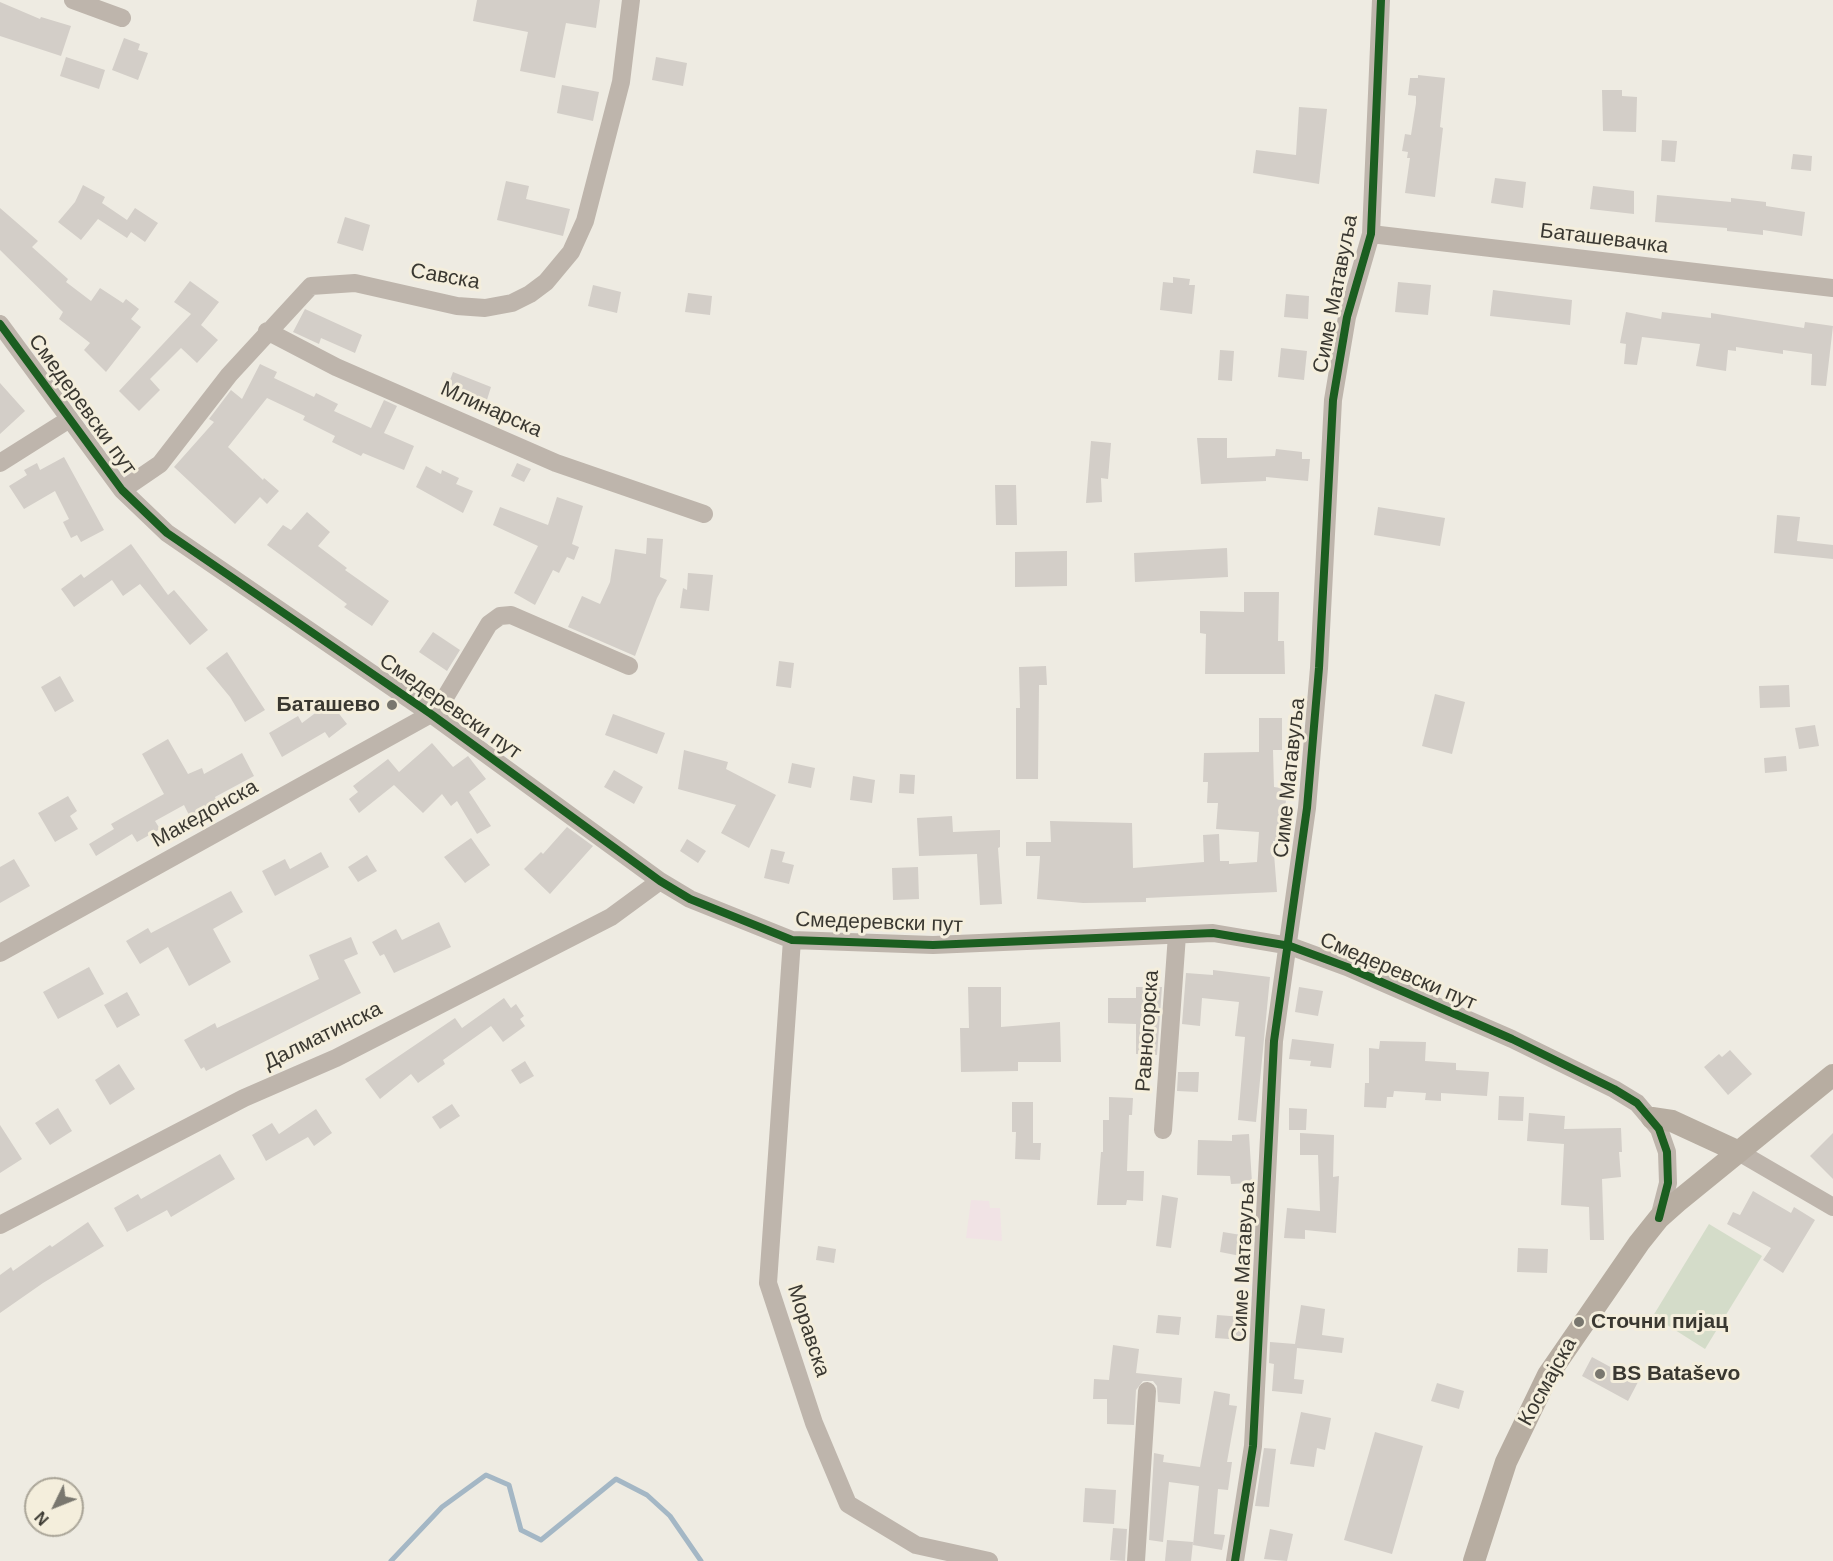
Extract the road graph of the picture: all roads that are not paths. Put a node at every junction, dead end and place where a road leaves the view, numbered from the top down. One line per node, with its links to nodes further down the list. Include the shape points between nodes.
1 (73, 0): 4 (street)
2 (631, 0): 8 (street, Савска, via 621,82 585,221 571,252 546,282 512,303 486,308 457,306 355,283 310,286)
3 (1381, 0): 5 (street, Симе Матавуља)
4 (122, 18)
5 (1371, 234): 6 (street, Баташевачка); 18 (street, Симе Матавуља, via 1347,317 1333,400 1316,703)
6 (1833, 288)
7 (0, 324): 9 (street, Смедеревски пут)
8 (267, 332): 11 (street, Савска, via 160,464); 12 (street, Млинарска, via 336,367 556,463)
9 (68, 420): 10 (street); 11 (street, Смедеревски пут)
10 (0, 463)
11 (122, 490): 14 (street, Смедеревски пут, via 167,533)
12 (704, 514)
13 (629, 666): 14 (street, via 511,615 500,616 489,624 440,706)
14 (431, 714): 15 (street, Смедеревски пут); 19 (street, Македонска)
15 (660, 881): 17 (street, Смедеревски пут, via 700,904); 26 (street, Далматинска, via 611,917 336,1058 244,1098)
16 (1177, 935): 17 (street, Смедеревски пут, via 933,945); 18 (street, Смедеревски пут, via 1213,933); 22 (street, Равногорска)
17 (792, 940): 28 (street, Моравска, via 768,1283 814,1423 848,1504 916,1545)
18 (1290, 946): 21 (street, Смедеревски пут, via 1522,1044 1614,1089); 30 (street, Симе Матавуља, via 1274,1041 1253,1446)
19 (0, 953)
20 (1833, 1074): 23 (main road, Космајска)
21 (1652, 1118): 23 (main road, via 1672,1121); 25 (street, via 1663,1137 1668,1165 1666,1195)
22 (1163, 1130)
23 (1737, 1151): 24 (street); 25 (main road, Космајска)
24 (1833, 1207)
25 (1659, 1218): 31 (main road, Космајска, via 1548,1375 1506,1462)
26 (0, 1225)
27 (1147, 1390): 29 (street)
28 (989, 1561)
29 (1136, 1561)
30 (1235, 1561)
31 (1474, 1561)

